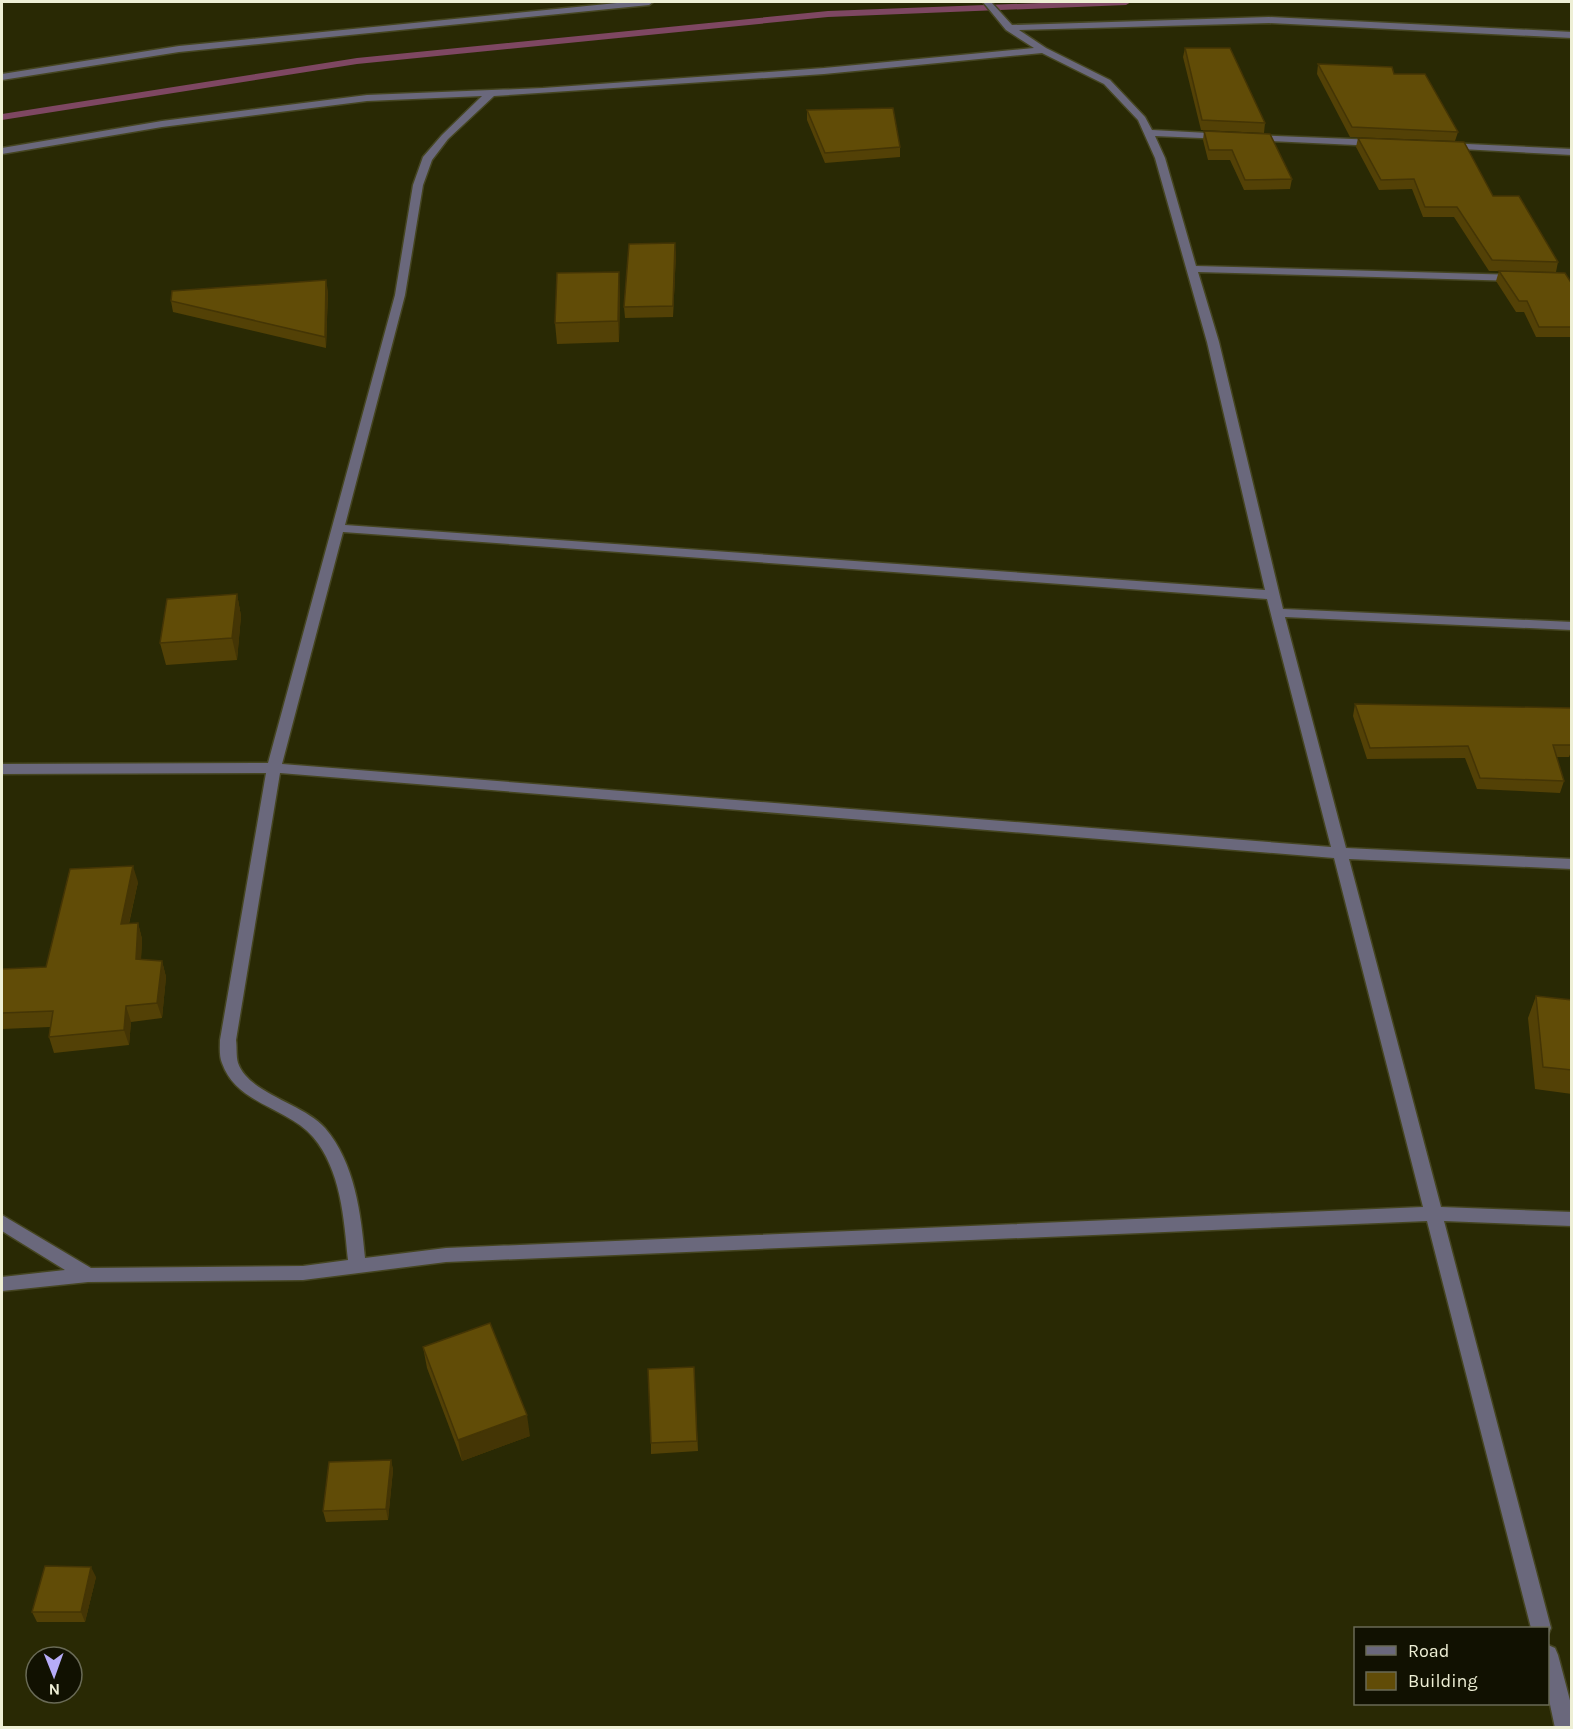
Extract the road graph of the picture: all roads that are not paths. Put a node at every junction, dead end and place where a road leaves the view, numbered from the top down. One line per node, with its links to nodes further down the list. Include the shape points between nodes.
1 (649, 2): 6 (street, via 179,49)
2 (987, 2): 3 (street)
3 (1009, 28): 4 (street, via 1269,20); 5 (street)
4 (1572, 35)
5 (1043, 50): 7 (street, via 824,71); 8 (street, via 1107,82 1142,118)
6 (2, 77)
7 (490, 94): 13 (street, via 367,98 289,106); 17 (street, via 444,137 427,159 418,185 400,295)
8 (1149, 133): 9 (street); 15 (street)
9 (1231, 137)
10 (1243, 137): 11 (street)
11 (1384, 143)
12 (1431, 146): 14 (street)
13 (2, 151)
14 (1572, 152)
15 (1192, 269): 16 (street); 18 (street)
16 (1527, 278)
17 (336, 528): 18 (street); 21 (street)
18 (1273, 595): 19 (street)
19 (1279, 613): 20 (street); 23 (street)
20 (1572, 626)
21 (274, 768): 22 (street); 23 (street); 28 (street, via 228,1040 230,1062 255,1091 292,1111 319,1132 339,1165 351,1204)
22 (2, 769)
23 (1340, 853): 24 (street); 25 (street)
24 (1572, 864)
25 (1434, 1214): 26 (street); 28 (street, via 446,1255); 31 (street)
26 (1572, 1218)
27 (2, 1221): 29 (street)
28 (357, 1266): 29 (street, via 303,1273)
29 (88, 1275): 30 (street)
30 (2, 1284)
31 (1540, 1627)
32 (1549, 1658): 33 (street)
33 (1567, 1717)

